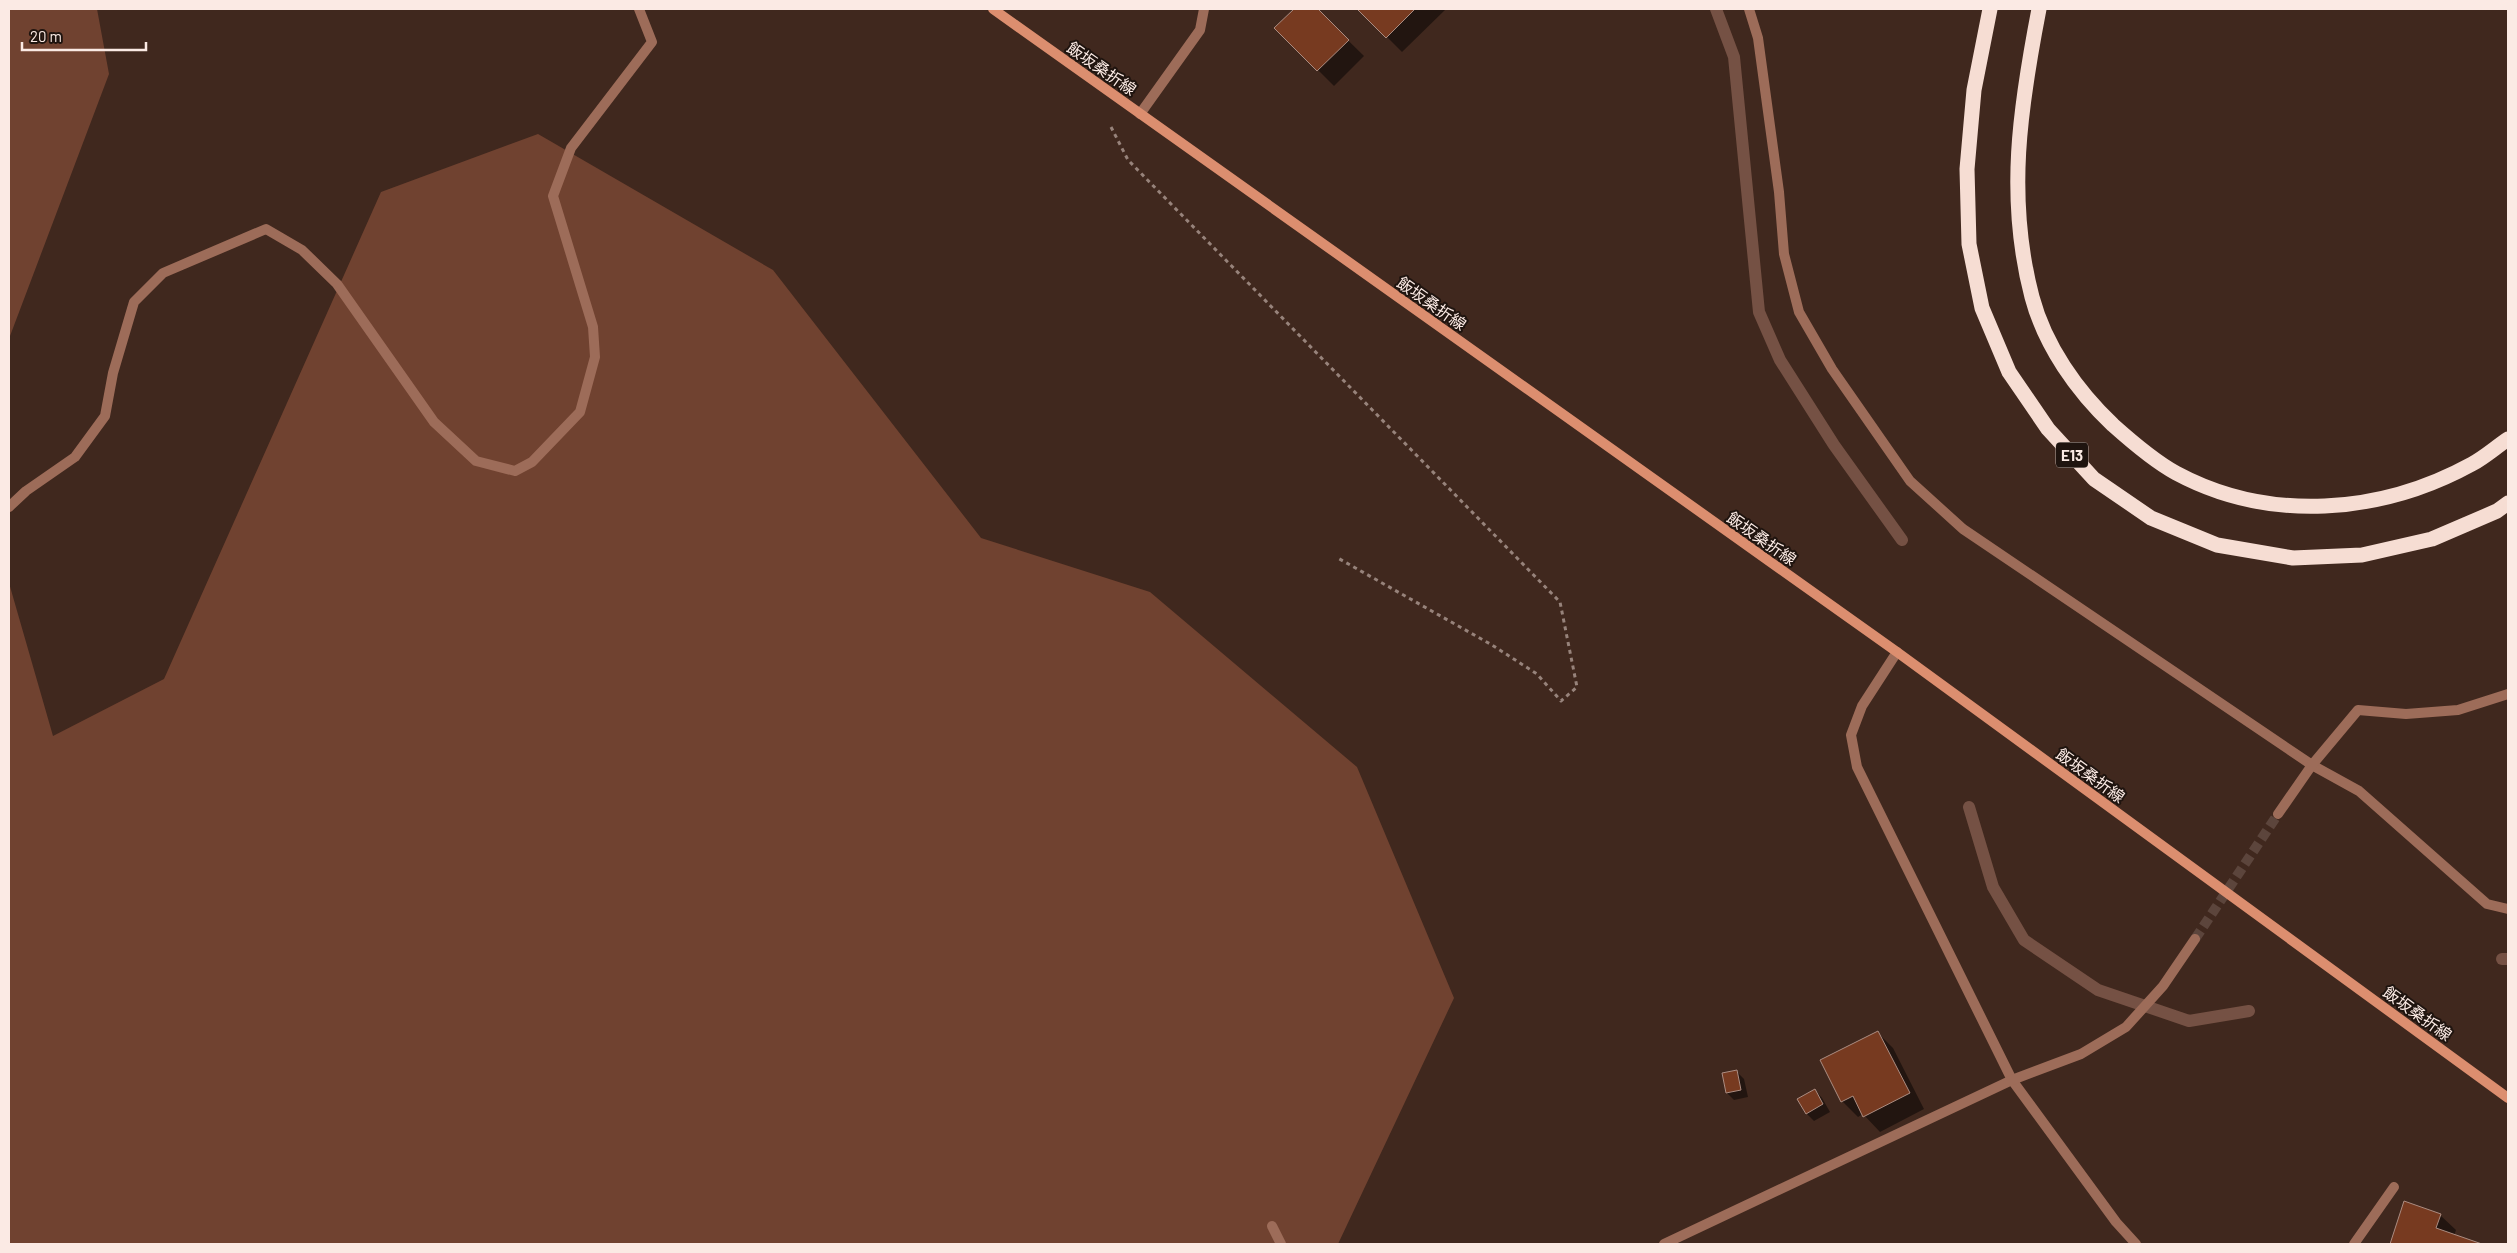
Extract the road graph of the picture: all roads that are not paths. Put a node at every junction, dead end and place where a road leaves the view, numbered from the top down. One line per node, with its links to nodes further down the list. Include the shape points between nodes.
1 (639, 9): 10 (street, via 652,42 571,148 553,196 593,327 595,357 580,412 532,462 515,471 476,461 434,422 337,284 302,250 266,229 163,273 134,302 113,373 105,416 75,457 26,491)
2 (993, 9): 7 (main road, 飯坂桑折線)
3 (1204, 9): 7 (street, via 1200,30)
4 (1749, 9): 13 (street, via 1758,38 1784,254 1799,312 1832,369 1910,480 1963,530)
5 (1990, 9): 9 (highway, E13, via 1974,90 1967,169 1969,244 1982,308 2009,372 2048,429 2094,479 2159,522 2217,545 2293,558 2362,555 2432,539)
6 (2039, 9): 8 (highway, via 2022,111 2016,182 2020,243 2033,299 2052,347 2090,403 2132,442 2175,473 2228,495 2285,507 2340,507 2408,492 2472,464)
7 (1140, 114): 11 (main road, 飯坂桑折線)
8 (2508, 439)
9 (2508, 503)
10 (9, 508)
11 (1897, 652): 17 (street, via 1862,706 1850,735 1857,767); 18 (main road, 飯坂桑折線)
12 (2508, 694): 13 (street, via 2458,710 2406,714 2358,710)
13 (2312, 764): 14 (street); 15 (street, via 2359,791 2487,904)
14 (2278, 814)
15 (2508, 909)
16 (2195, 939): 17 (street, via 2163,986 2126,1027 2081,1054)
17 (2012, 1080): 22 (street); 23 (street, via 2116,1222)
18 (2508, 1098)
19 (2394, 1187): 24 (street)
20 (1272, 1226): 21 (street)
21 (1281, 1244)
22 (1664, 1244)
23 (2136, 1244)
24 (2354, 1244)

